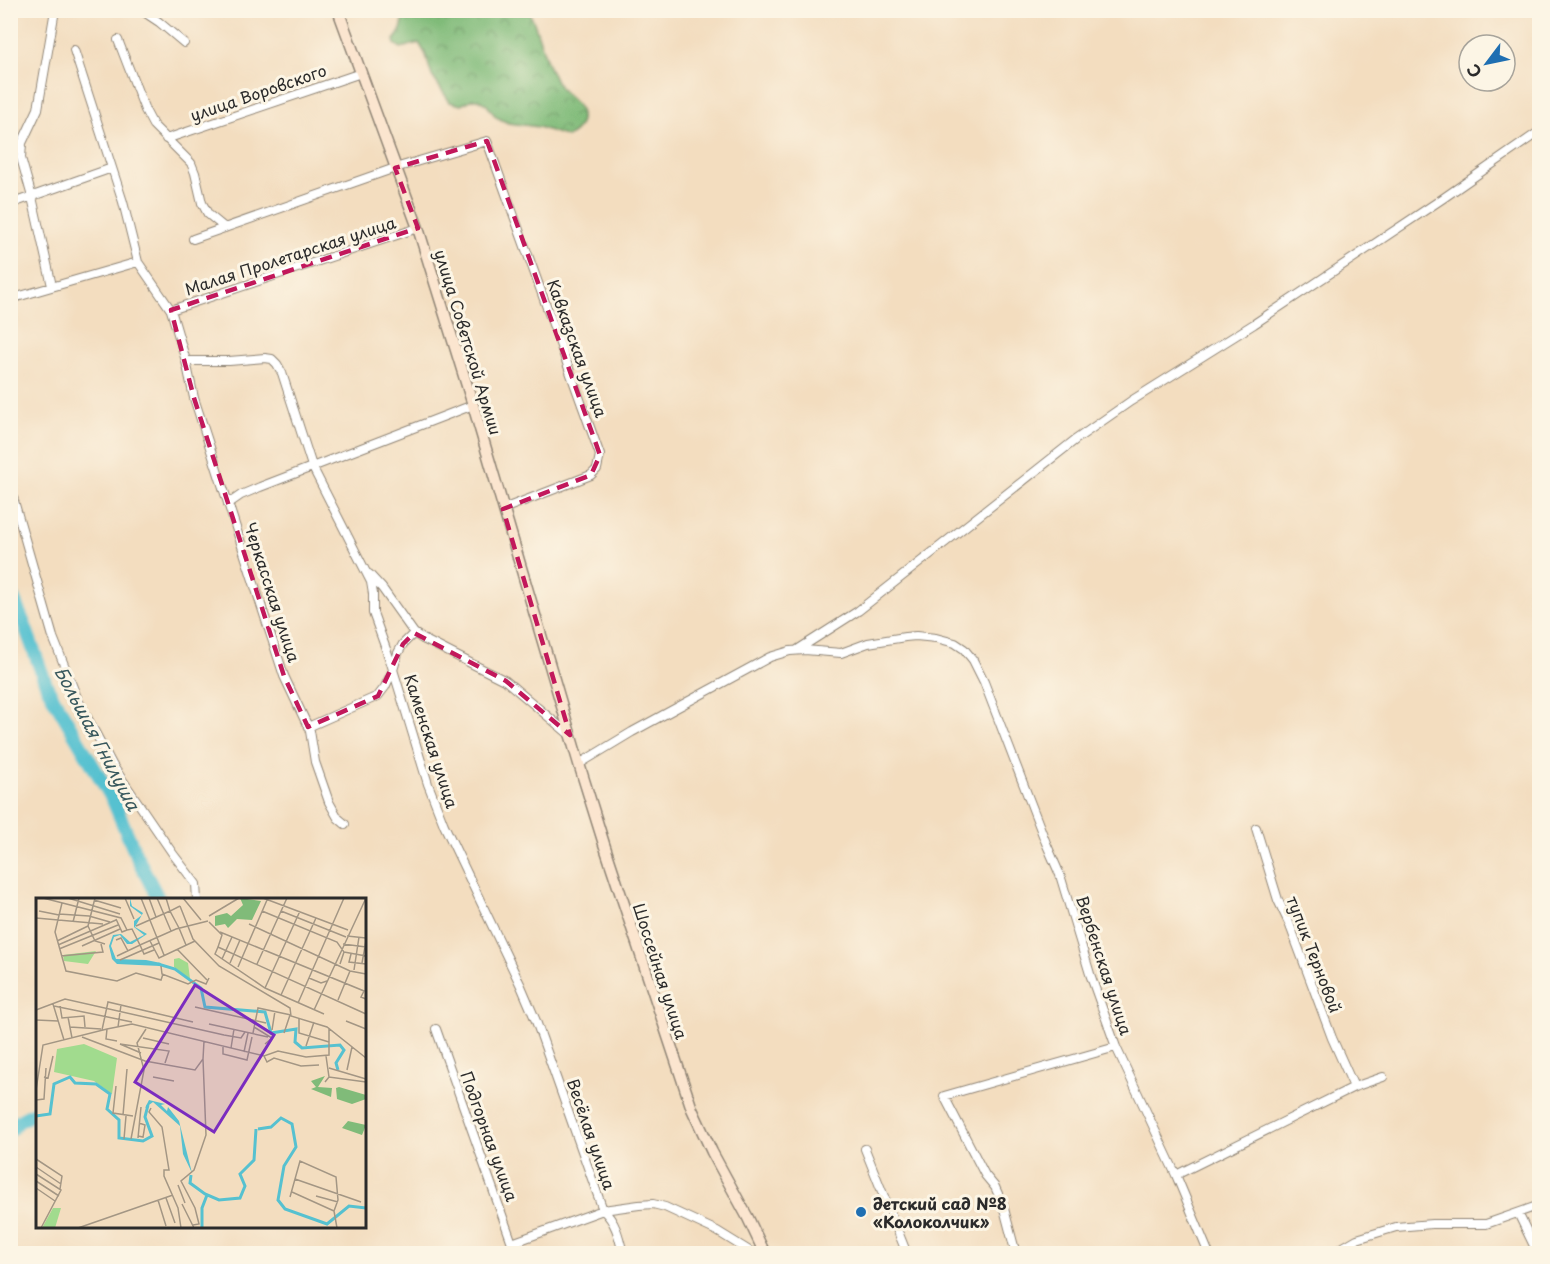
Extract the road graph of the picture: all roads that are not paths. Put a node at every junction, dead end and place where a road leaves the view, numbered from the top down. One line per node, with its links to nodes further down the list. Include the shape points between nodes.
1 (55, 10): 12 (street, via 38,109 22,143 21,158)
2 (141, 10): 5 (street)
3 (338, 10): 7 (main road, улица Советской Армии)
4 (118, 40): 9 (street, via 145,110)
5 (184, 43)
6 (74, 50): 10 (street)
7 (361, 73): 9 (street, улица Воровского); 11 (main road, улица Советской Армии)
8 (1539, 131): 29 (street, via 1075,440 858,611)
9 (166, 139): 14 (street, via 191,163 202,203 208,214)
10 (112, 168): 12 (street); 17 (street)
11 (396, 168): 14 (street); 15 (main road, улица Советской Армии); 26 (street, Кавказская улица, via 487,141 600,455 597,469 591,475)
12 (32, 197): 13 (street); 18 (street)
13 (10, 204)
14 (225, 228): 16 (street)
15 (418, 228): 20 (street, Малая Пролетарская улица); 22 (main road, улица Советской Армии)
16 (193, 239)
17 (138, 262): 18 (street); 20 (street, Черкасская улица)
18 (52, 286): 19 (street)
19 (10, 299)
20 (171, 310): 21 (street, Черкасская улица)
21 (186, 361): 23 (street, Каменская улица, via 272,359 282,373); 25 (street, Черкасская улица)
22 (473, 405): 23 (street); 26 (main road, улица Советской Армии)
23 (312, 466): 25 (street); 27 (street, Каменская улица)
24 (10, 487): 37 (street, via 53,637 78,699 113,766 196,884)
25 (228, 504): 32 (street, Черкасская улица, via 284,676)
26 (503, 509): 31 (main road, улица Советской Армии)
27 (365, 569): 28 (street); 30 (street, Каменская улица, via 374,594 373,613)
28 (414, 633): 30 (street, via 403,644); 33 (street, via 506,681)
29 (797, 651): 34 (street, via 771,657); 40 (street, Вербенская улица, via 842,653 867,643 916,636 955,643 973,660 1060,875)
30 (393, 670): 32 (street, via 378,696); 38 (street, Каменская улица, via 444,825)
31 (555, 687): 33 (main road, Шоссейная улица)
32 (308, 728): 35 (street, Черкасская улица, via 329,802)
33 (570, 735): 34 (main road, Шоссейная улица)
34 (579, 764): 51 (main road, Шоссейная улица, via 692,1109)
35 (345, 824)
36 (1256, 828): 42 (street, тупик Терновой, via 1278,900)
37 (197, 898)
38 (536, 1022): 46 (street, Весёлая улица)
39 (435, 1029): 48 (street, Подгорная улица)
40 (1116, 1047): 44 (street, Вербенская улица); 53 (street, via 944,1096 995,1187)
41 (1383, 1077): 42 (street)
42 (1354, 1087): 44 (street)
43 (865, 1149): 52 (street)
44 (1176, 1175): 54 (street, Вербенская улица)
45 (1539, 1205): 47 (street)
46 (603, 1210): 48 (street); 50 (street, Весёлая улица, via 616,1229); 51 (street, via 653,1204 665,1207)
47 (1518, 1213): 55 (street, via 1486,1224 1396,1227 1358,1239); 56 (street)
48 (512, 1243): 49 (street, Подгорная улица)
49 (515, 1254)
50 (623, 1254)
51 (764, 1254)
52 (907, 1254)
53 (1016, 1254)
54 (1209, 1254)
55 (1331, 1254)
56 (1538, 1254)

